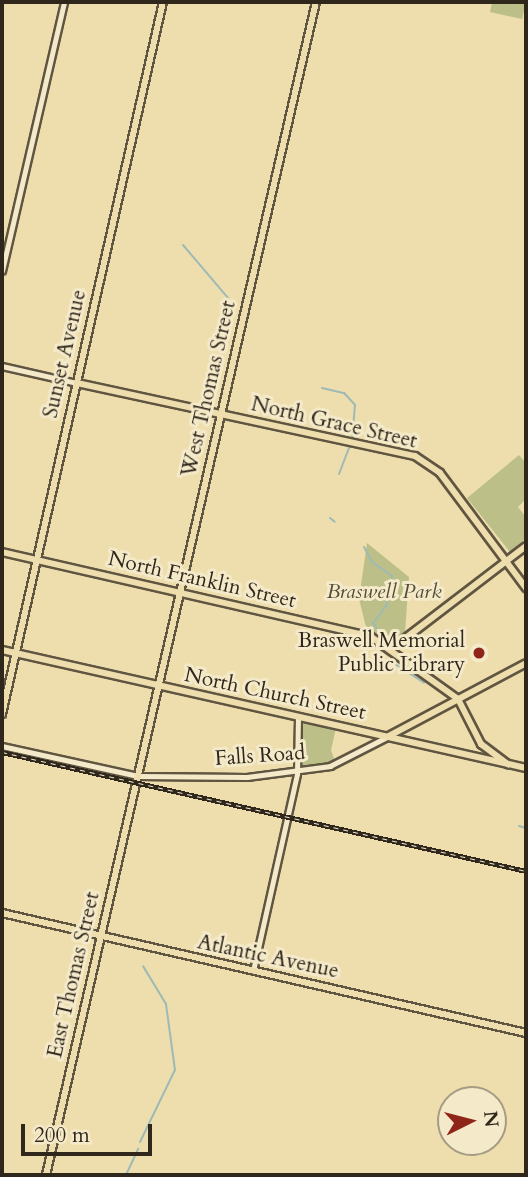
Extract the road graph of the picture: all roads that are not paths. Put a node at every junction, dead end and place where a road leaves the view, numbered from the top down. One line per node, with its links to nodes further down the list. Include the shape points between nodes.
1 (64, 2): 4 (street)
2 (163, 2): 6 (main road, Sunset Avenue)
3 (316, 2): 7 (main road, West Thomas Street)
4 (2, 271)
5 (2, 366): 6 (street)
6 (77, 383): 7 (main road, North Grace Street); 10 (main road, Sunset Avenue)
7 (221, 416): 11 (main road, North Grace Street, via 415,456 440,473); 13 (main road, West Thomas Street)
8 (526, 546): 11 (main road)
9 (2, 552): 10 (main road, North Franklin Street)
10 (37, 560): 13 (main road, North Franklin Street); 16 (main road, Sunset Avenue)
11 (508, 562): 12 (main road, North Grace Street); 15 (main road)
12 (526, 588)
13 (180, 592): 15 (main road, North Franklin Street, via 360,633); 18 (main road, West Thomas Street)
14 (2, 650): 16 (main road, North Church Street)
15 (390, 650): 19 (main road, North Franklin Street)
16 (16, 653): 18 (main road, North Church Street); 20 (main road, Sunset Avenue)
17 (526, 663): 19 (main road, Falls Road)
18 (158, 686): 21 (main road, North Church Street); 29 (main road, West Thomas Street)
19 (458, 699): 22 (main road, Falls Road); 23 (main road)
20 (2, 714)
21 (298, 717): 22 (main road, North Church Street); 28 (street)
22 (387, 737): 25 (main road, North Church Street); 28 (street, Falls Road, via 341,762)
23 (482, 744): 25 (main road, via 477,754); 26 (main road)
24 (2, 746): 29 (street, Falls Road)
25 (445, 750): 26 (main road, North Church Street)
26 (508, 764): 27 (main road, North Church Street)
27 (526, 768)
28 (297, 774): 29 (street, Falls Road); 32 (street)
29 (137, 780): 31 (main road, East Thomas Street)
30 (2, 913): 31 (main road, Atlantic Avenue)
31 (101, 935): 32 (main road, Atlantic Avenue); 34 (main road, East Thomas Street)
32 (253, 971): 33 (main road, Atlantic Avenue)
33 (526, 1033)
34 (46, 1175)

